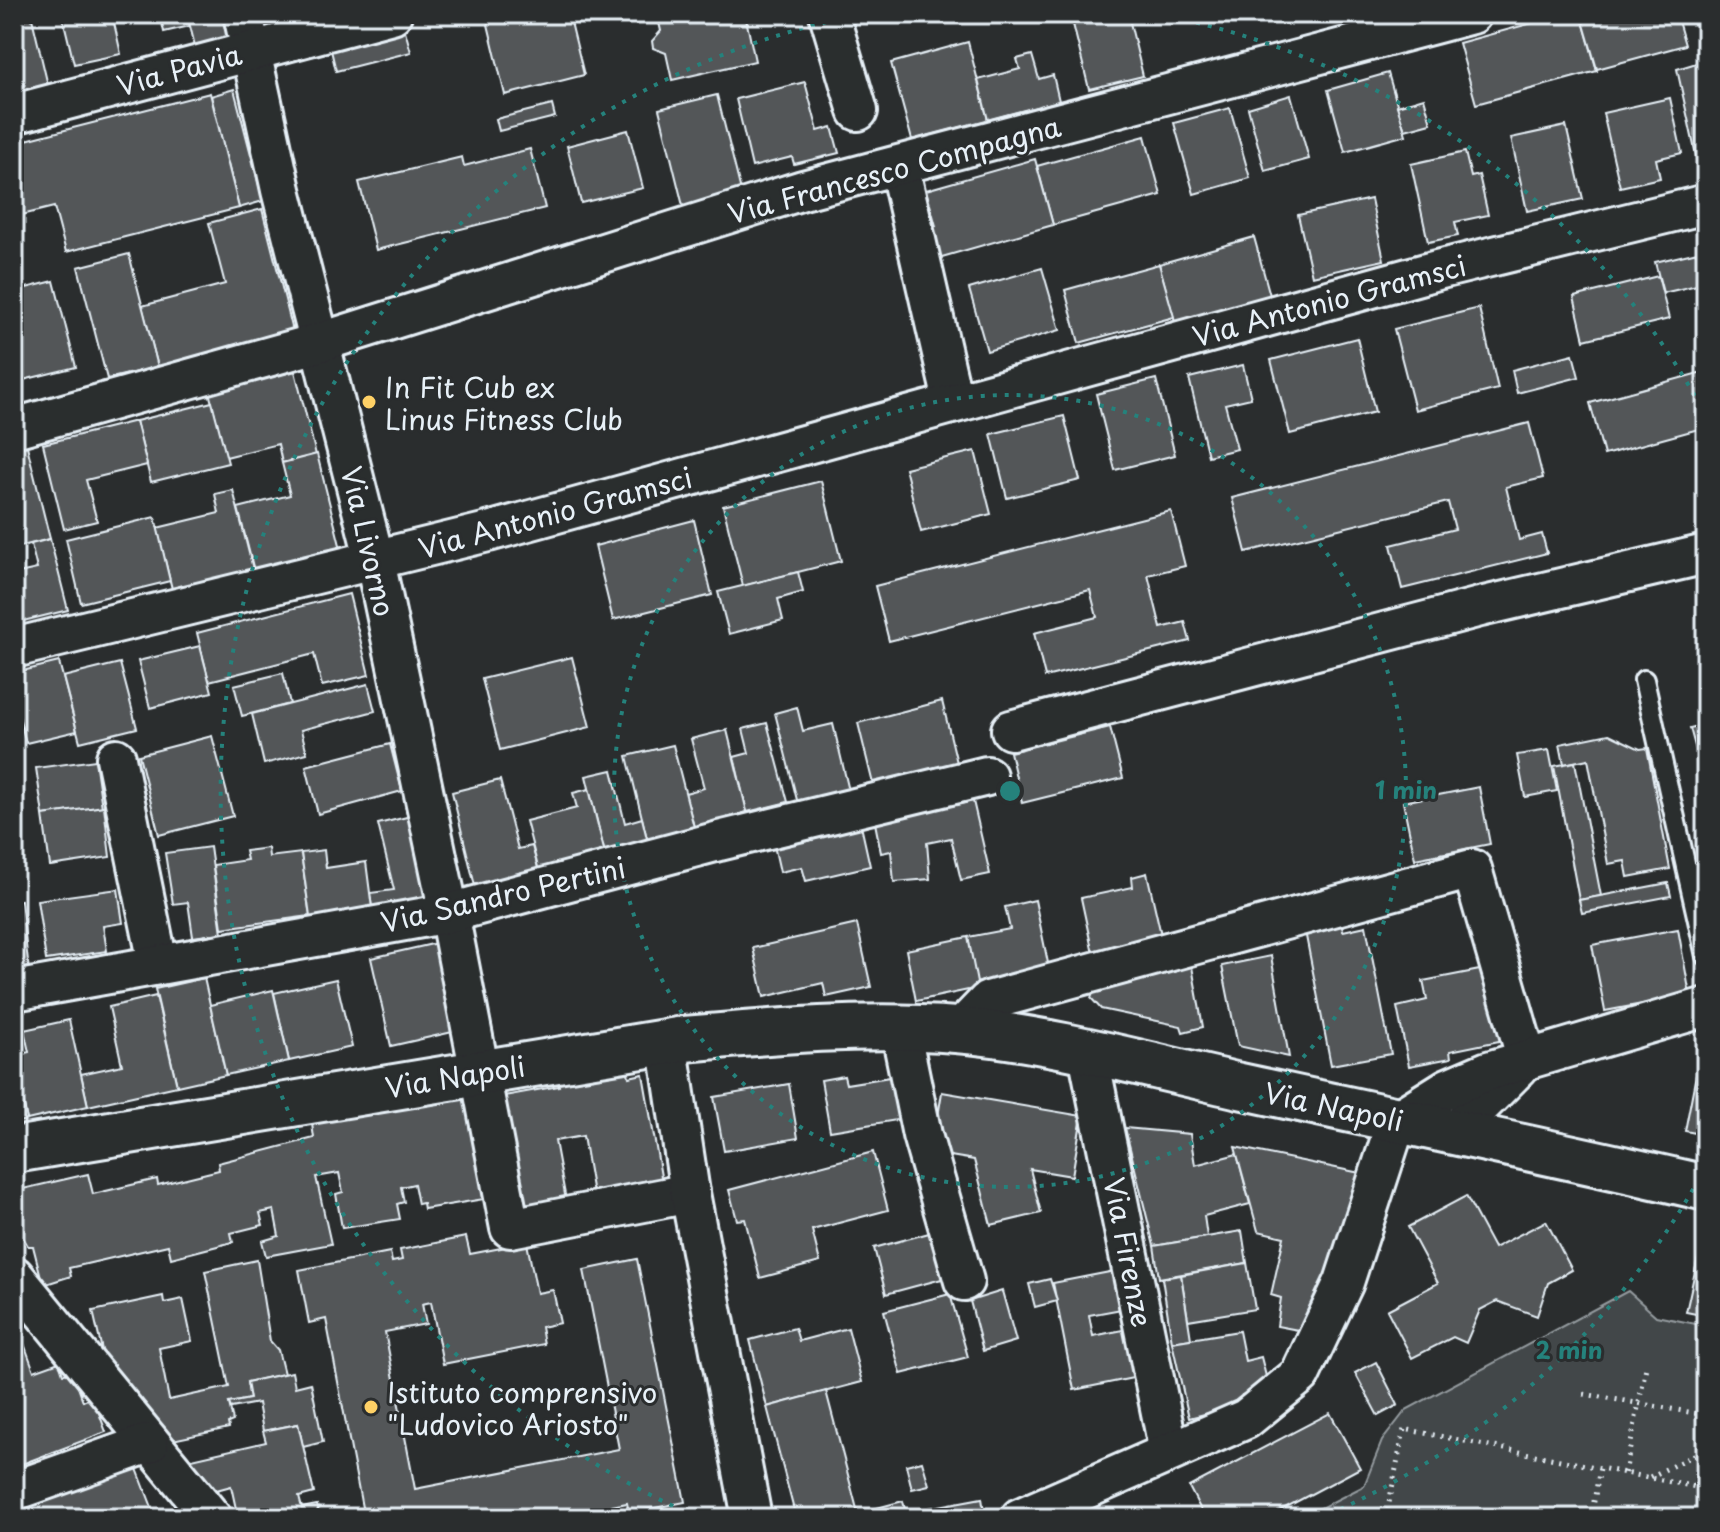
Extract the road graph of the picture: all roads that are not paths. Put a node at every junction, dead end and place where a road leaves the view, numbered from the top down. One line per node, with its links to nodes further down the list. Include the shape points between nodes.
1 (392, 14): 4 (street, Via Pavia)
2 (829, 14): 5 (street)
3 (1472, 14): 7 (street, Via Francesco Compagna)
4 (247, 32): 6 (street, Via Pavia); 9 (street, Via Livorno)
5 (858, 111)
6 (14, 114)
7 (899, 166): 9 (street, Via Francesco Compagna, via 803,190); 10 (street)
8 (1706, 204): 10 (street, Via Antonio Gramsci, via 1437,270)
9 (321, 342): 11 (street, Via Francesco Compagna); 13 (street, Via Livorno)
10 (953, 401): 13 (street, Via Antonio Gramsci)
11 (14, 428)
12 (1706, 554): 16 (street, via 1480,607)
13 (375, 561): 14 (street, Via Antonio Gramsci); 19 (street, Via Livorno)
14 (14, 648)
15 (1644, 680): 20 (lane)
16 (1011, 730)
17 (116, 758): 21 (street)
18 (987, 776): 19 (street, Via Sandro Pertini)
19 (449, 913): 21 (street, Via Sandro Pertini); 29 (street, Via Livorno)
20 (1706, 956)
21 (158, 963): 22 (street, Via Sandro Pertini)
22 (14, 991)
23 (1706, 1007): 28 (street)
24 (900, 1028): 25 (main road, Via Napoli); 26 (main road, Via Napoli); 36 (street, via 922,1135)
25 (960, 1030): 27 (main road, Via Napoli); 28 (street, via 988,1001 1472,869)
26 (667, 1041): 29 (main road, Via Napoli); 34 (street)
27 (1088, 1053): 30 (main road, Via Napoli); 38 (street, Via Firenze)
28 (1527, 1060): 30 (street, via 1448,1088); 31 (street)
29 (481, 1072): 32 (main road, Via Napoli); 34 (street, Via Livorno, via 510,1228)
30 (1397, 1120): 31 (main road, Via Napoli); 38 (street, via 1344,1282 1300,1375 1246,1419)
31 (1456, 1130): 33 (main road, Via Napoli)
32 (14, 1150)
33 (1706, 1188)
34 (690, 1193): 41 (street)
35 (14, 1276): 37 (street)
36 (964, 1281)
37 (149, 1443): 39 (street); 40 (street)
38 (1169, 1452): 42 (street)
39 (14, 1491)
40 (212, 1518)
41 (752, 1518)
42 (1020, 1518)

